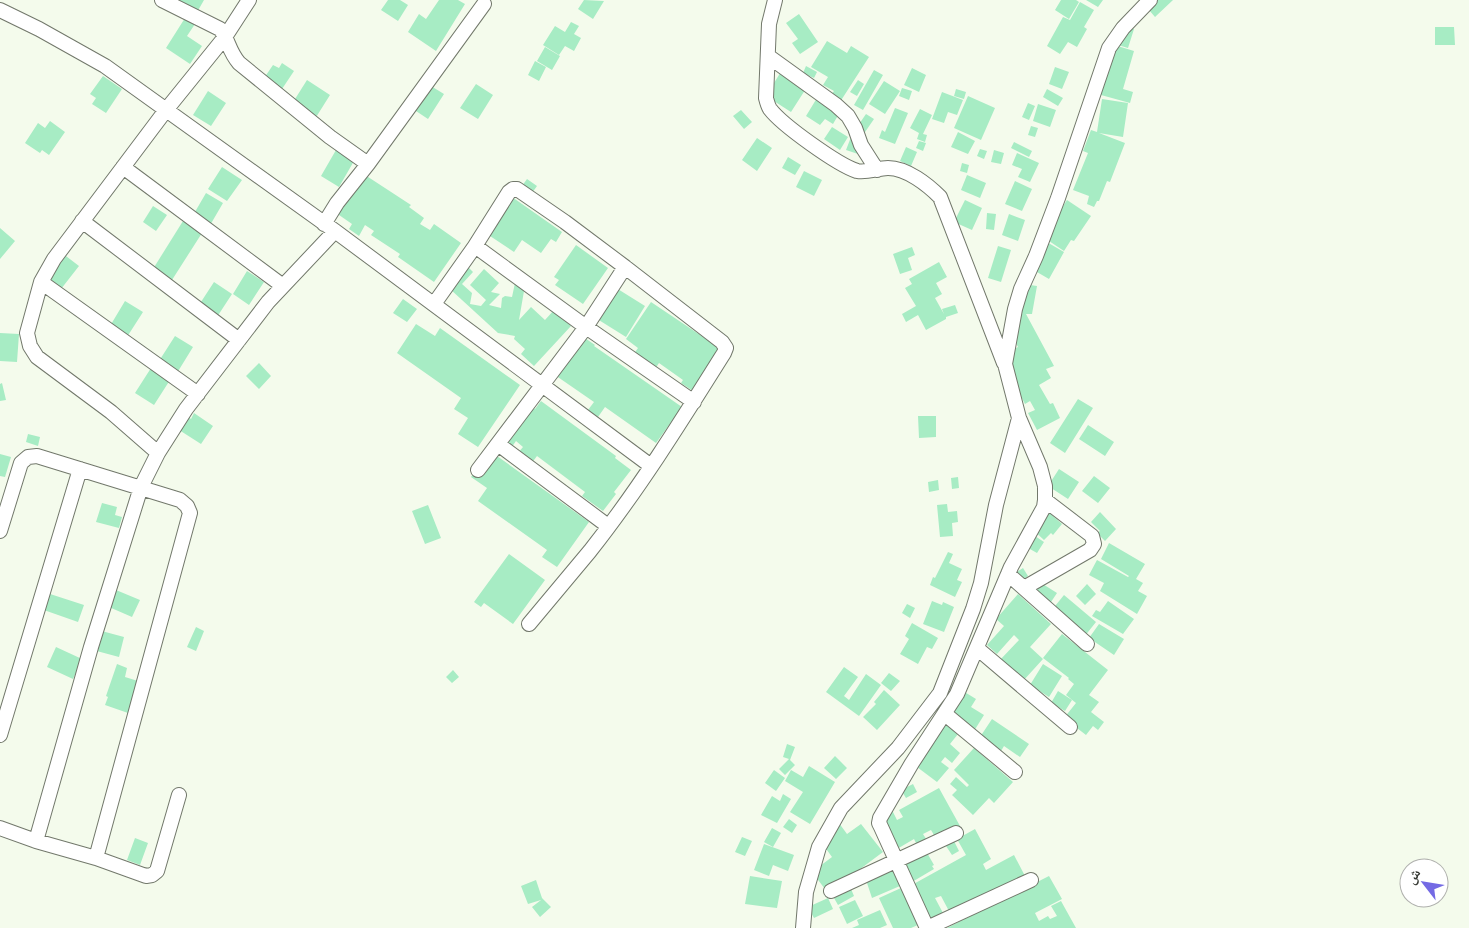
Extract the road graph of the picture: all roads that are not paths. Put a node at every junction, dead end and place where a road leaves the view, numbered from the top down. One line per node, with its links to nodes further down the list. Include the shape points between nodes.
1 (162, 0): 7 (street, via 220,29)
2 (248, 0): 7 (street)
3 (775, 0): 8 (street, via 769,24)
4 (1150, 0): 22 (street, via 1118,34 1104,58 1058,198 1021,289)
5 (484, 4): 10 (street)
6 (0, 10): 9 (street, via 105,66)
7 (225, 37): 9 (street); 10 (street, via 239,63)
8 (768, 56): 12 (street, via 848,116); 12 (street, via 766,98 772,111 801,136 840,162 860,171)
9 (166, 110): 11 (street); 14 (street)
10 (368, 164): 14 (street, via 337,203)
11 (123, 167): 13 (street); 18 (street)
12 (877, 170): 22 (street, via 888,168 906,173 940,197)
13 (82, 222): 17 (street); 21 (street)
14 (330, 227): 18 (street); 19 (street)
15 (475, 246): 16 (street, via 509,192 517,189); 19 (street); 20 (street)
16 (626, 267): 20 (street); 25 (street, via 726,348)
17 (42, 282): 24 (street); 28 (street, via 27,333 36,357 111,412)
18 (283, 286): 21 (street)
19 (434, 304): 23 (street)
20 (586, 327): 23 (street); 25 (street)
21 (239, 340): 24 (street)
22 (1005, 364): 26 (street)
23 (543, 385): 27 (street); 29 (street)
24 (198, 394): 28 (street)
25 (694, 402): 29 (street)
26 (1018, 418): 33 (street, via 1040,467); 53 (street, via 981,583 940,693 898,748 841,808 820,847 806,892)
27 (498, 444): 31 (street); 34 (street)
28 (158, 453): 32 (street)
29 (651, 466): 34 (street)
30 (80, 469): 32 (street); 35 (street, via 37,456 28,457 21,463); 43 (street)
31 (478, 470)
32 (140, 487): 48 (street); 49 (street, via 180,500 188,506 190,513)
33 (1045, 500): 36 (street, via 1041,514); 37 (street, via 1092,536 1094,544 1090,550)
34 (608, 526): 38 (street)
35 (0, 531)
36 (1008, 574): 37 (street); 40 (street)
37 (1024, 588): 39 (street)
38 (530, 624)
39 (1087, 644)
40 (978, 649): 41 (street); 42 (street)
41 (946, 714): 44 (street); 50 (street, via 880,818)
42 (1070, 727)
43 (0, 735)
44 (1015, 772)
45 (179, 795): 49 (street, via 157,871 152,875 146,876)
46 (0, 828): 48 (street)
47 (956, 833): 50 (street)
48 (36, 841): 49 (street)
49 (96, 858)
50 (896, 861): 52 (street); 54 (street)
51 (1031, 880): 54 (street)
52 (831, 891)
53 (803, 928)
54 (927, 928)

